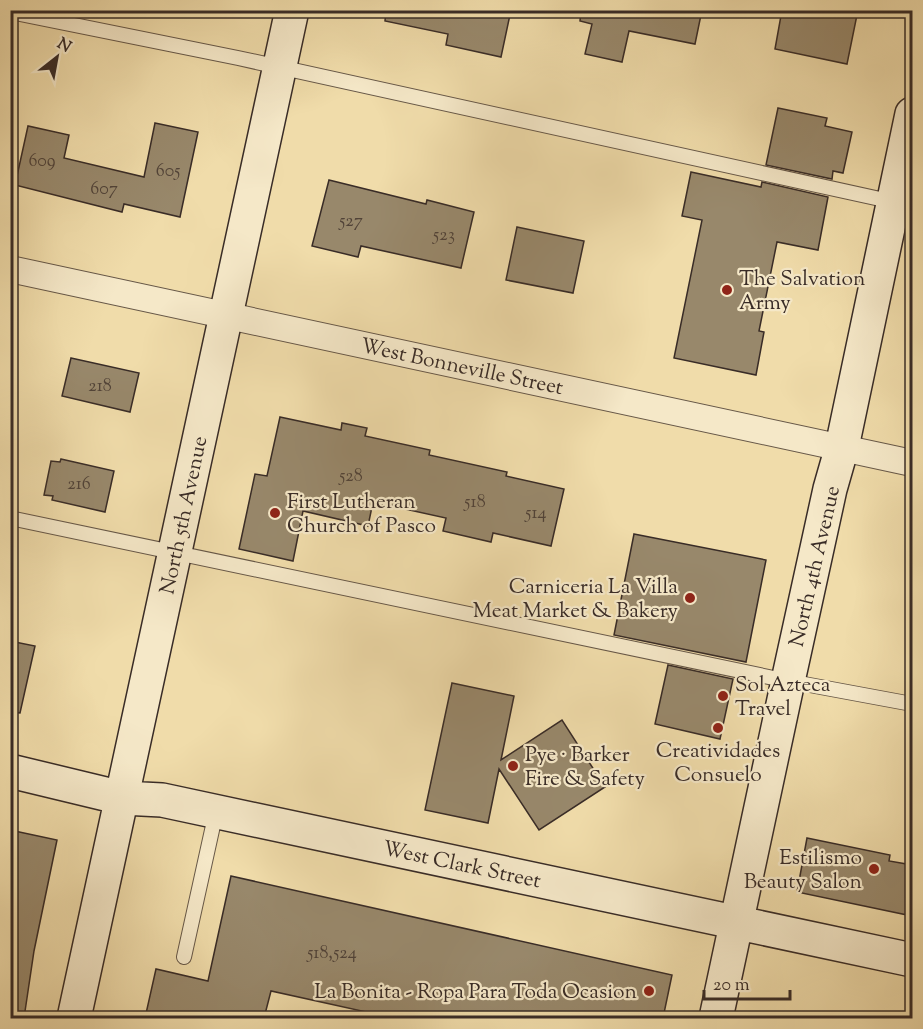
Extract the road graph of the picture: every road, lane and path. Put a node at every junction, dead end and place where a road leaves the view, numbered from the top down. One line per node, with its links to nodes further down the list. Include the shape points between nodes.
1 (292, 10): 3 (street, North 5th Avenue)
2 (10, 12): 3 (lane)
3 (280, 68): 5 (lane); 7 (street, North 5th Avenue)
4 (912, 114): 5 (street, North 4th Avenue)
5 (904, 204): 8 (street, North 4th Avenue)
6 (10, 269): 7 (street, West Bonneville Street)
7 (226, 315): 8 (street, West Bonneville Street); 11 (street, North 5th Avenue)
8 (842, 447): 9 (street, West Bonneville Street); 12 (street, North 4th Avenue)
9 (912, 463)
10 (10, 518): 11 (lane)
11 (175, 554): 12 (lane); 15 (street, North 5th Avenue)
12 (788, 681): 13 (lane); 17 (street, North 4th Avenue)
13 (912, 704)
14 (10, 771): 15 (street, West Clark Street)
15 (122, 798): 16 (street, West Clark Street, via 162,800); 20 (street, North 5th Avenue)
16 (216, 812): 17 (street, West Clark Street); 18 (lane)
17 (736, 923): 19 (street, West Clark Street); 21 (street, North 4th Avenue)
18 (184, 957)
19 (912, 960)
20 (74, 1018)
21 (716, 1018)

